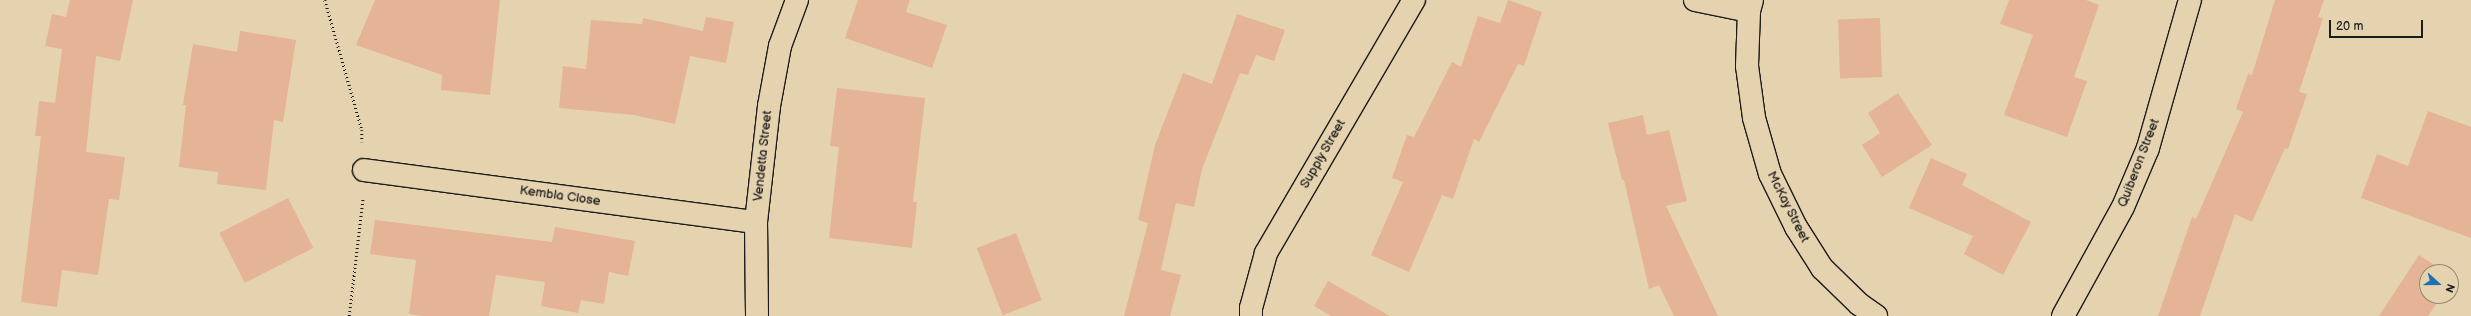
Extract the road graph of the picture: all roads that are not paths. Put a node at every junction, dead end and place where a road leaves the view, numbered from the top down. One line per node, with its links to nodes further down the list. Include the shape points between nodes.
1 (797, 0): 7 (street, Vendetta Street, via 777,61 769,106)
2 (1414, 0): 9 (street, Supply Street, via 1266,253)
3 (1695, 0): 5 (street)
4 (2190, 0): 11 (street, Quiberon Street, via 2148,148 2123,207)
5 (1750, 6): 10 (street, McKay Street, via 1748,73 1754,118 1770,174 1796,227 1822,268 1859,304)
6 (364, 170): 7 (street, Kembla Close)
7 (756, 222): 8 (street, Vendetta Street)
8 (756, 316)
9 (1250, 316)
10 (1876, 316)
11 (2063, 316)

